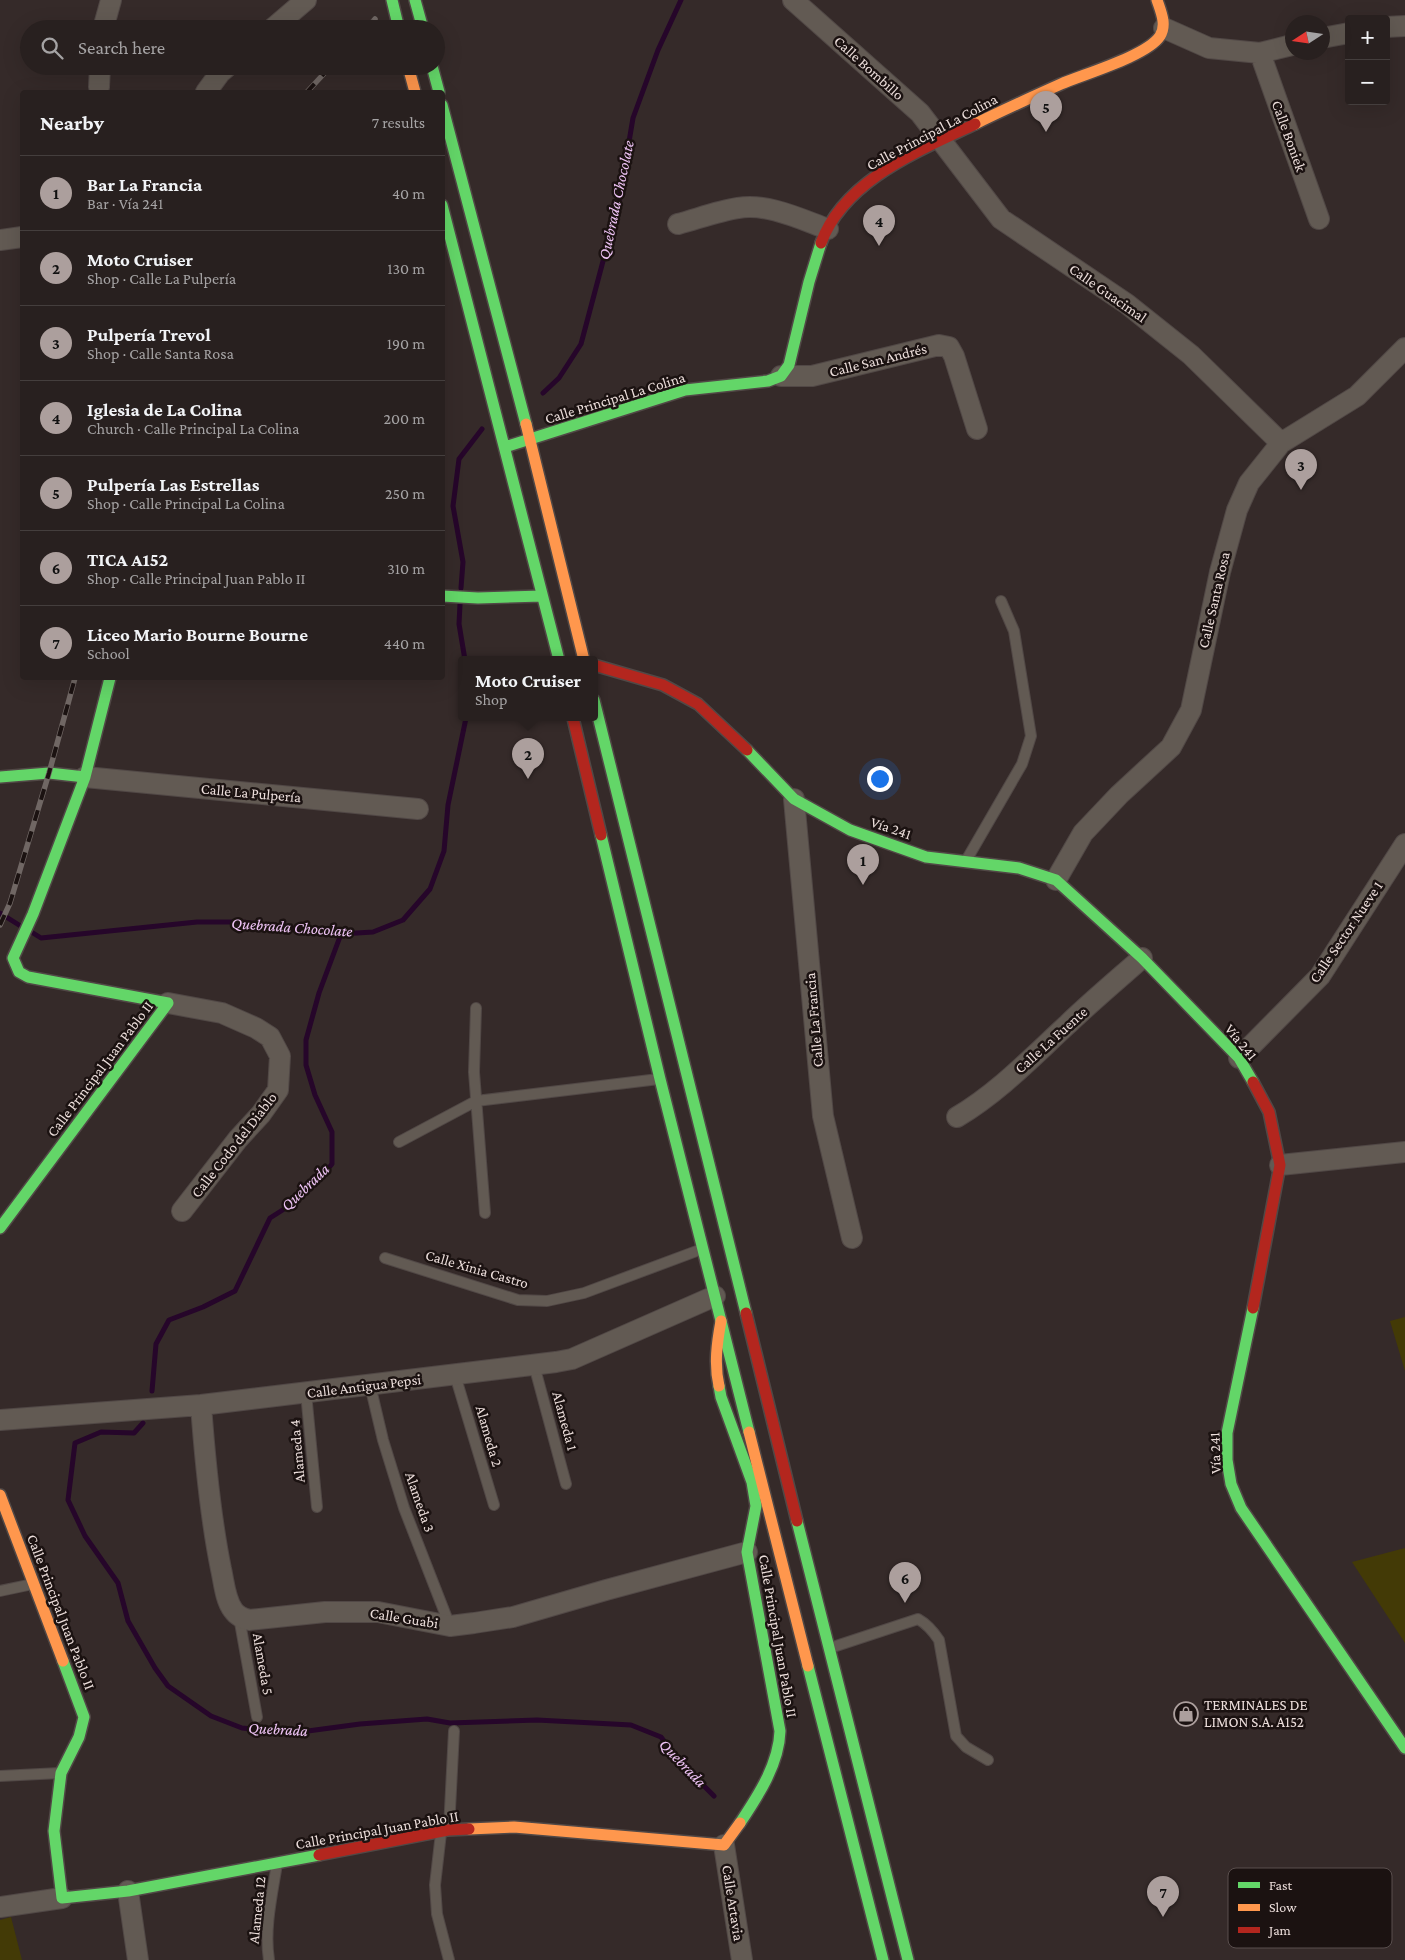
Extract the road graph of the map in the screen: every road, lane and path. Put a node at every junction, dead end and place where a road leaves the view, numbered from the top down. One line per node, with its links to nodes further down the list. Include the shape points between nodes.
1 (111, 0): 7 (street)
2 (306, 0): 8 (street)
3 (392, 0): 9 (main road)
4 (415, 0): 10 (main road)
5 (793, 0): 27 (street, Calle Bombillo, via 920,113)
6 (1157, 0): 13 (main road)
7 (105, 20)
8 (283, 20)
9 (397, 20)
10 (421, 20)
11 (1405, 26): 12 (street)
12 (1390, 27)
13 (1164, 28): 17 (street, via 1210,48); 27 (main road, Calle Principal La Colina, via 1157,40 1140,51 1054,86)
14 (1345, 34): 15 (street)
15 (1330, 37)
16 (1285, 47): 17 (street)
17 (1260, 53): 29 (street, Calle Boniek)
18 (100, 75): 22 (street)
19 (218, 75): 23 (street)
20 (410, 75): 24 (main road)
21 (434, 75): 25 (main road)
22 (99, 87)
23 (207, 90)
24 (414, 90)
25 (438, 90)
26 (445, 116): 37 (main road)
27 (940, 141): 31 (main road, Calle Principal La Colina, via 872,179 840,208); 38 (street, Calle Guacimal, via 1000,219 1127,304 1191,355)
28 (445, 217): 39 (main road)
29 (1319, 219)
30 (678, 224): 31 (street, via 738,208 756,207)
31 (828, 229): 35 (main road, Calle Principal La Colina, via 809,282 789,365)
32 (20, 237): 33 (street)
33 (0, 240)
34 (1405, 348): 38 (street, Calle Santa Rosa, via 1356,396)
35 (780, 376): 36 (street, Calle San Andrés, via 812,376 939,345 949,347); 37 (main road, Calle Principal La Colina, via 761,382 685,390)
36 (977, 429)
37 (530, 440): 39 (main road, Calle Principal La Colina); 44 (main road)
38 (1281, 443): 55 (street, Calle Santa Rosa, via 1249,483 1237,510 1220,572 1191,710 1171,748 1083,833)
39 (504, 447): 41 (main road)
40 (445, 596): 41 (main road)
41 (542, 596): 43 (main road)
42 (1001, 600): 54 (lane, via 1014,631 1031,736 1022,764)
43 (558, 656)
44 (583, 656)
45 (598, 666): 51 (main road, Vía 241, via 663,685 698,704)
46 (109, 680): 50 (main road, Calle Principal Juan Pablo II)
47 (598, 716): 89 (main road)
48 (574, 721): 60 (main road)
49 (0, 777): 50 (main road, via 49,772)
50 (85, 777): 52 (street, Calle La Pulpería); 57 (main road, Calle Principal Juan Pablo II, via 33,914 18,944 14,958 19,972 28,977)
51 (794, 799): 54 (main road, Vía 241, via 850,830 926,857); 69 (street, Calle La Francia, via 823,1116)
52 (418, 809)
53 (1405, 844): 59 (street, Calle Sector Nueve 1, via 1320,976)
54 (965, 862): 55 (main road, Vía 241, via 1019,868)
55 (1056, 880): 56 (main road, Vía 241)
56 (1142, 958): 59 (main road, Vía 241); 62 (street, Calle La Fuente, via 1021,1068 979,1104)
57 (168, 1003): 66 (street, Calle Codo del Diablo, via 222,1013 256,1028 270,1038 280,1056 278,1090); 68 (main road, Calle Principal Juan Pablo II)
58 (476, 1008): 61 (lane)
59 (1239, 1058): 65 (main road, Vía 241, via 1269,1112)
60 (660, 1079): 61 (lane); 70 (main road)
61 (476, 1101): 63 (lane); 67 (lane)
62 (957, 1117)
63 (399, 1142)
64 (1405, 1152): 65 (street)
65 (1280, 1166): 92 (main road, Vía 241, via 1227,1433 1231,1484 1240,1508)
66 (182, 1212)
67 (485, 1213)
68 (0, 1228)
69 (852, 1238)
70 (703, 1249): 71 (lane, Calle Xinia Castro, via 584,1293 547,1301 518,1300); 72 (main road)
71 (386, 1258)
72 (715, 1296): 73 (main road); 74 (street, Calle Antigua Pepsi, via 572,1359)
73 (721, 1320): 84 (main road, Calle Principal Juan Pablo II, via 716,1374 721,1397 752,1482 756,1506); 106 (main road)
74 (534, 1365): 75 (street, Calle Antigua Pepsi); 80 (lane, Alameda 1)
75 (455, 1375): 76 (street, Calle Antigua Pepsi); 82 (lane, Alameda 2)
76 (370, 1385): 77 (street, Calle Antigua Pepsi); 88 (lane, Alameda 3, via 404,1508)
77 (306, 1392): 78 (street, Calle Antigua Pepsi); 83 (lane, Alameda 4)
78 (201, 1405): 79 (street, Calle Antigua Pepsi); 87 (street, via 215,1540 228,1602)
79 (0, 1420)
80 (566, 1484)
81 (0, 1494): 85 (main road, Calle Principal Juan Pablo II)
82 (494, 1505)
83 (317, 1507)
84 (747, 1552): 88 (street, Calle Guabi, via 513,1617); 97 (main road, Calle Principal Juan Pablo II, via 780,1738 767,1776)
85 (34, 1584): 86 (lane); 94 (main road, Calle Principal Juan Pablo II, via 84,1717 79,1736)
86 (0, 1590)
87 (239, 1617): 88 (street, Calle Guabi, via 249,1620 325,1612 378,1612); 90 (lane, Alameda 5)
88 (450, 1626)
89 (829, 1648): 93 (lane, via 918,1619 939,1640 956,1736 966,1747); 107 (main road)
90 (256, 1717)
91 (454, 1731): 96 (lane)
92 (1405, 1748)
93 (988, 1760)
94 (61, 1773): 95 (lane); 100 (main road, Calle Principal Juan Pablo II, via 54,1832)
95 (0, 1776)
96 (445, 1831): 97 (main road, Calle Principal Juan Pablo II, via 514,1827); 98 (main road, Calle Principal Juan Pablo II); 104 (lane, via 435,1885 437,1914)
97 (724, 1845): 105 (street, Calle Artavia)
98 (278, 1863): 99 (main road, Calle Principal Juan Pablo II); 103 (lane, Alameda 12, via 270,1902)
99 (128, 1890): 100 (main road, Calle Principal Juan Pablo II); 102 (street)
100 (62, 1898): 101 (street)
101 (0, 1907)
102 (138, 1960)
103 (269, 1960)
104 (449, 1960)
105 (742, 1960)
106 (883, 1960)
107 (908, 1960)

